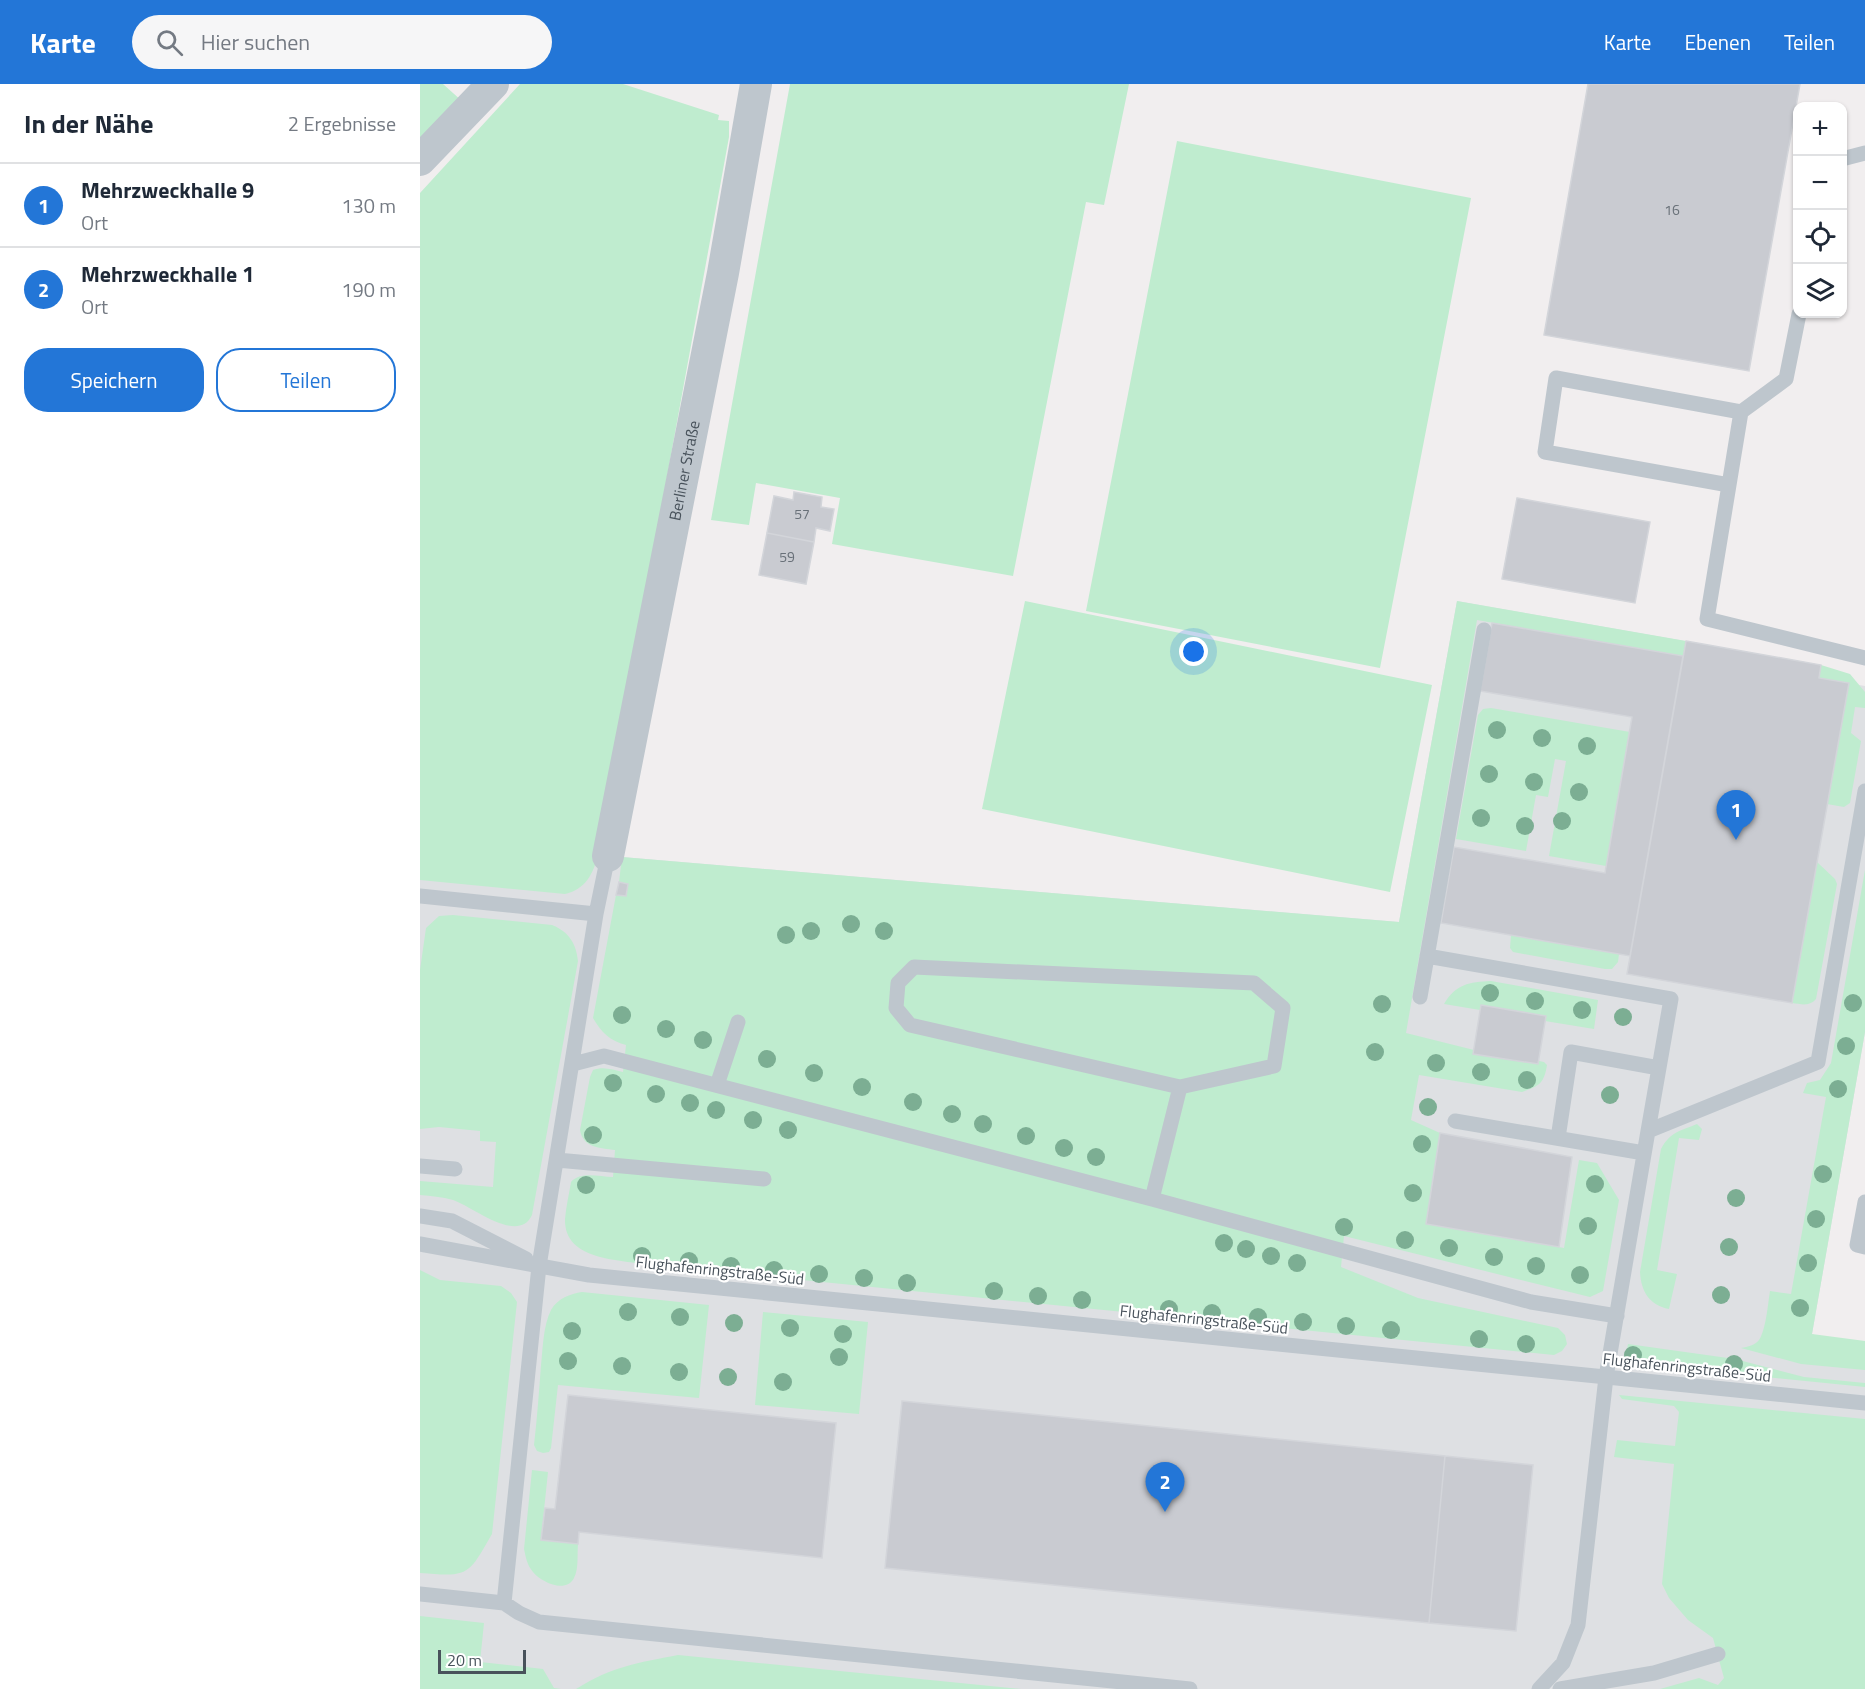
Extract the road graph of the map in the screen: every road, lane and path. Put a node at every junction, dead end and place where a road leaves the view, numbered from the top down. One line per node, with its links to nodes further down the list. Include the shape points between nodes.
1 (493, 84): 5 (street)
2 (756, 84): 12 (street, Berliner Straße, via 723,273)
3 (1865, 153): 4 (lane)
4 (1847, 158)
5 (420, 160)
6 (1797, 318): 7 (lane, via 1786,379)
7 (1741, 412): 8 (lane); 8 (lane, via 1556,378 1545,452)
8 (1729, 484): 10 (lane, via 1707,619)
9 (1484, 630): 15 (lane)
10 (1865, 658)
11 (1865, 790): 23 (lane, via 1818,1062)
12 (608, 856): 14 (lane)
13 (420, 896): 14 (lane)
14 (596, 914): 18 (lane)
15 (1427, 956): 16 (lane); 19 (lane, via 1671,999)
16 (1420, 997)
17 (738, 1023): 20 (lane)
18 (573, 1064): 20 (lane, via 604,1056); 26 (lane)
19 (1659, 1068): 23 (lane); 24 (lane, via 1571,1052)
20 (717, 1085): 30 (lane)
21 (1180, 1087): 21 (lane, via 1274,1066 1283,1008 1254,983 914,967 898,983 896,1008 910,1025); 30 (lane)
22 (1455, 1121): 24 (lane)
23 (1648, 1131): 25 (lane)
24 (1558, 1138): 25 (lane)
25 (1644, 1153): 36 (lane)
26 (557, 1160): 29 (lane); 35 (lane)
27 (420, 1166): 28 (lane)
28 (455, 1169)
29 (764, 1179)
30 (1152, 1199): 36 (lane, via 1531,1302)
31 (1865, 1202): 34 (lane, via 1857,1245)
32 (420, 1216): 35 (lane, via 452,1221)
33 (420, 1244): 35 (lane, Flughafenringstraße-Süd)
34 (1865, 1247)
35 (539, 1266): 37 (lane, Flughafenringstraße-Süd, via 590,1275); 40 (lane)
36 (1617, 1316): 37 (lane)
37 (1606, 1377): 38 (lane, Flughafenringstraße-Süd); 43 (lane, via 1578,1625 1563,1663)
38 (1865, 1402)
39 (420, 1594): 40 (lane)
40 (504, 1603): 42 (lane, via 539,1622)
41 (1718, 1654): 44 (lane, via 1654,1673)
42 (1190, 1689)
43 (1539, 1689)
44 (1560, 1689)

